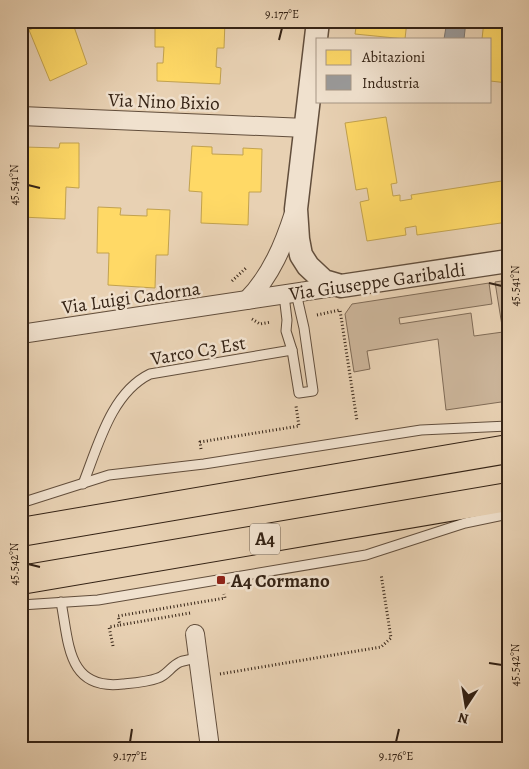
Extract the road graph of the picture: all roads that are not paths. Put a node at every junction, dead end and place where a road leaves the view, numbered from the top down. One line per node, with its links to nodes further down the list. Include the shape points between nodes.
1 (318, 21): 2 (street)
2 (316, 38)
3 (316, 39): 5 (street)
4 (21, 116): 5 (street, Via Nino Bixio)
5 (306, 128): 6 (street)
6 (296, 209): 8 (street, via 298,239 304,261 324,281); 10 (street, via 268,272)
7 (508, 261): 8 (street, Via Giuseppe Garibaldi)
8 (341, 286): 9 (street, Via Giuseppe Garibaldi)
9 (290, 294): 10 (street, Via Giuseppe Garibaldi); 12 (lane, via 286,331); 12 (lane, via 304,328 313,391 297,397)
10 (247, 300): 11 (street, Via Luigi Cadorna)
11 (21, 334)
12 (292, 350): 15 (lane, Varco C3 Est, via 150,374 139,379 118,403)
13 (508, 426): 15 (lane, via 421,430 109,476)
14 (508, 449): 19 (highway)
15 (83, 484): 17 (lane)
16 (508, 497): 20 (highway, A4)
17 (21, 503)
18 (508, 514): 21 (lane, via 464,523 366,555 98,600)
19 (21, 532)
20 (21, 580)
21 (61, 602): 22 (lane); 24 (lane, via 75,666 80,674 97,683 117,685 158,678 180,662)
22 (21, 605)
23 (195, 634): 24 (street)
24 (199, 658): 25 (street)
25 (210, 748)

